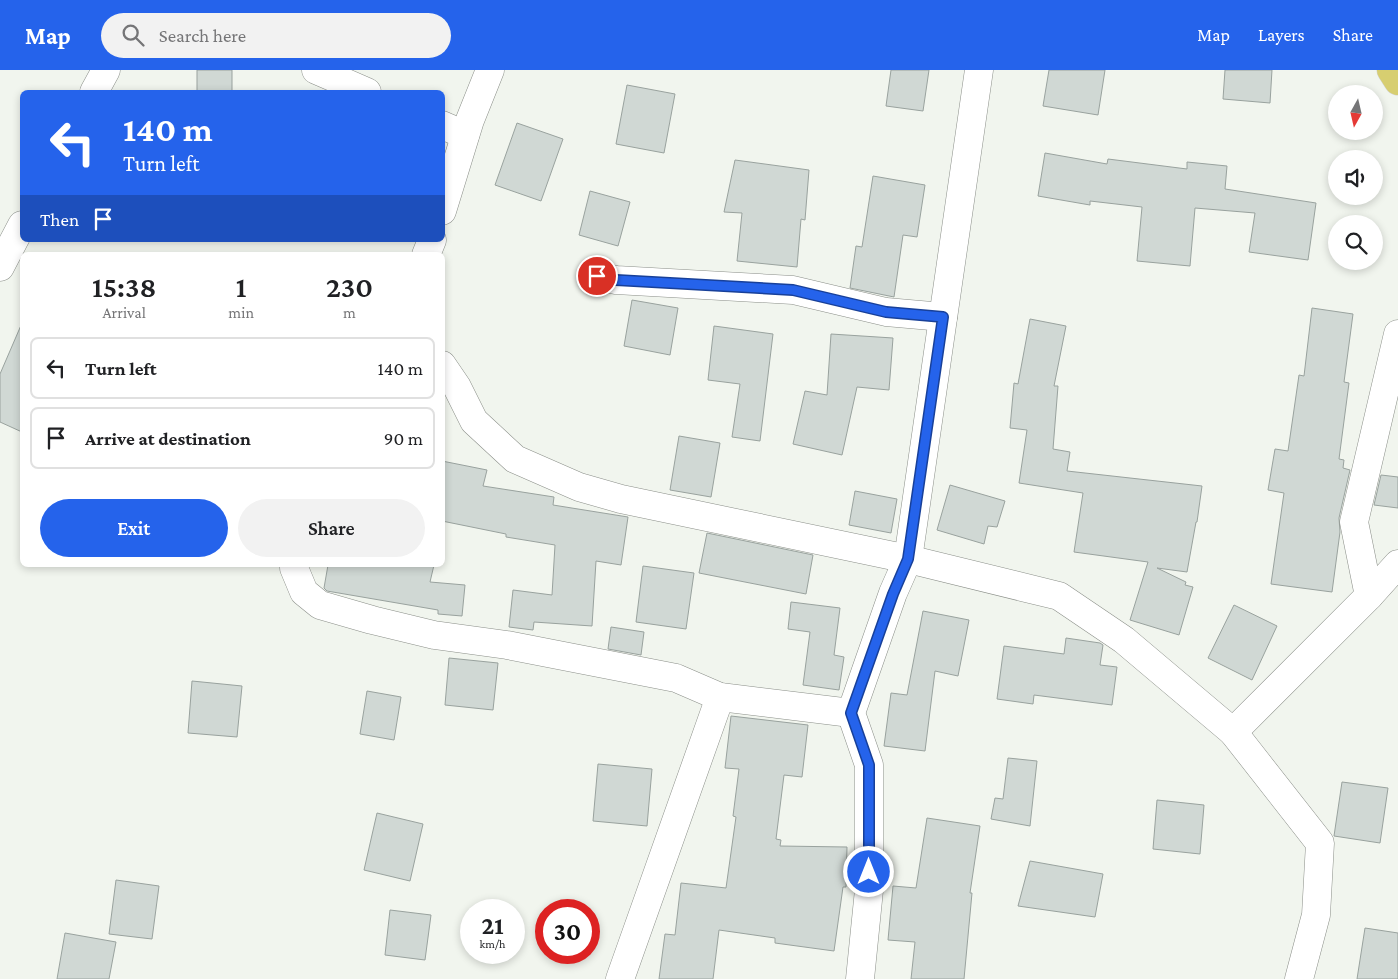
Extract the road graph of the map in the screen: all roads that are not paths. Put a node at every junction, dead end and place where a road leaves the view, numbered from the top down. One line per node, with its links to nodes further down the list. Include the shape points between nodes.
1 (106, 70): 7 (street)
2 (316, 70): 8 (street)
3 (490, 70): 9 (street)
4 (979, 70): 14 (street)
5 (1391, 70): 6 (highway)
6 (1398, 81)
7 (95, 90)
8 (363, 90)
9 (454, 130): 10 (street)
10 (445, 192)
11 (20, 230): 12 (street)
12 (0, 267)
13 (597, 276): 14 (street, via 616,280 793,290 886,312)
14 (943, 317): 17 (street)
15 (1398, 334): 20 (street, via 1354,522)
16 (445, 369): 17 (street, via 474,421 515,459 579,487 621,499)
17 (908, 559): 22 (street); 23 (street, via 1059,596 1124,640)
18 (1398, 564): 20 (street)
19 (295, 567): 21 (street, via 304,592 320,605 434,635 507,645 676,678)
20 (1369, 596): 23 (street)
21 (720, 697): 22 (street); 24 (street)
22 (851, 713): 25 (street, via 869,765 869,890)
23 (1233, 732): 26 (street, via 1320,843 1316,915)
24 (620, 979)
25 (860, 979)
26 (1299, 979)

